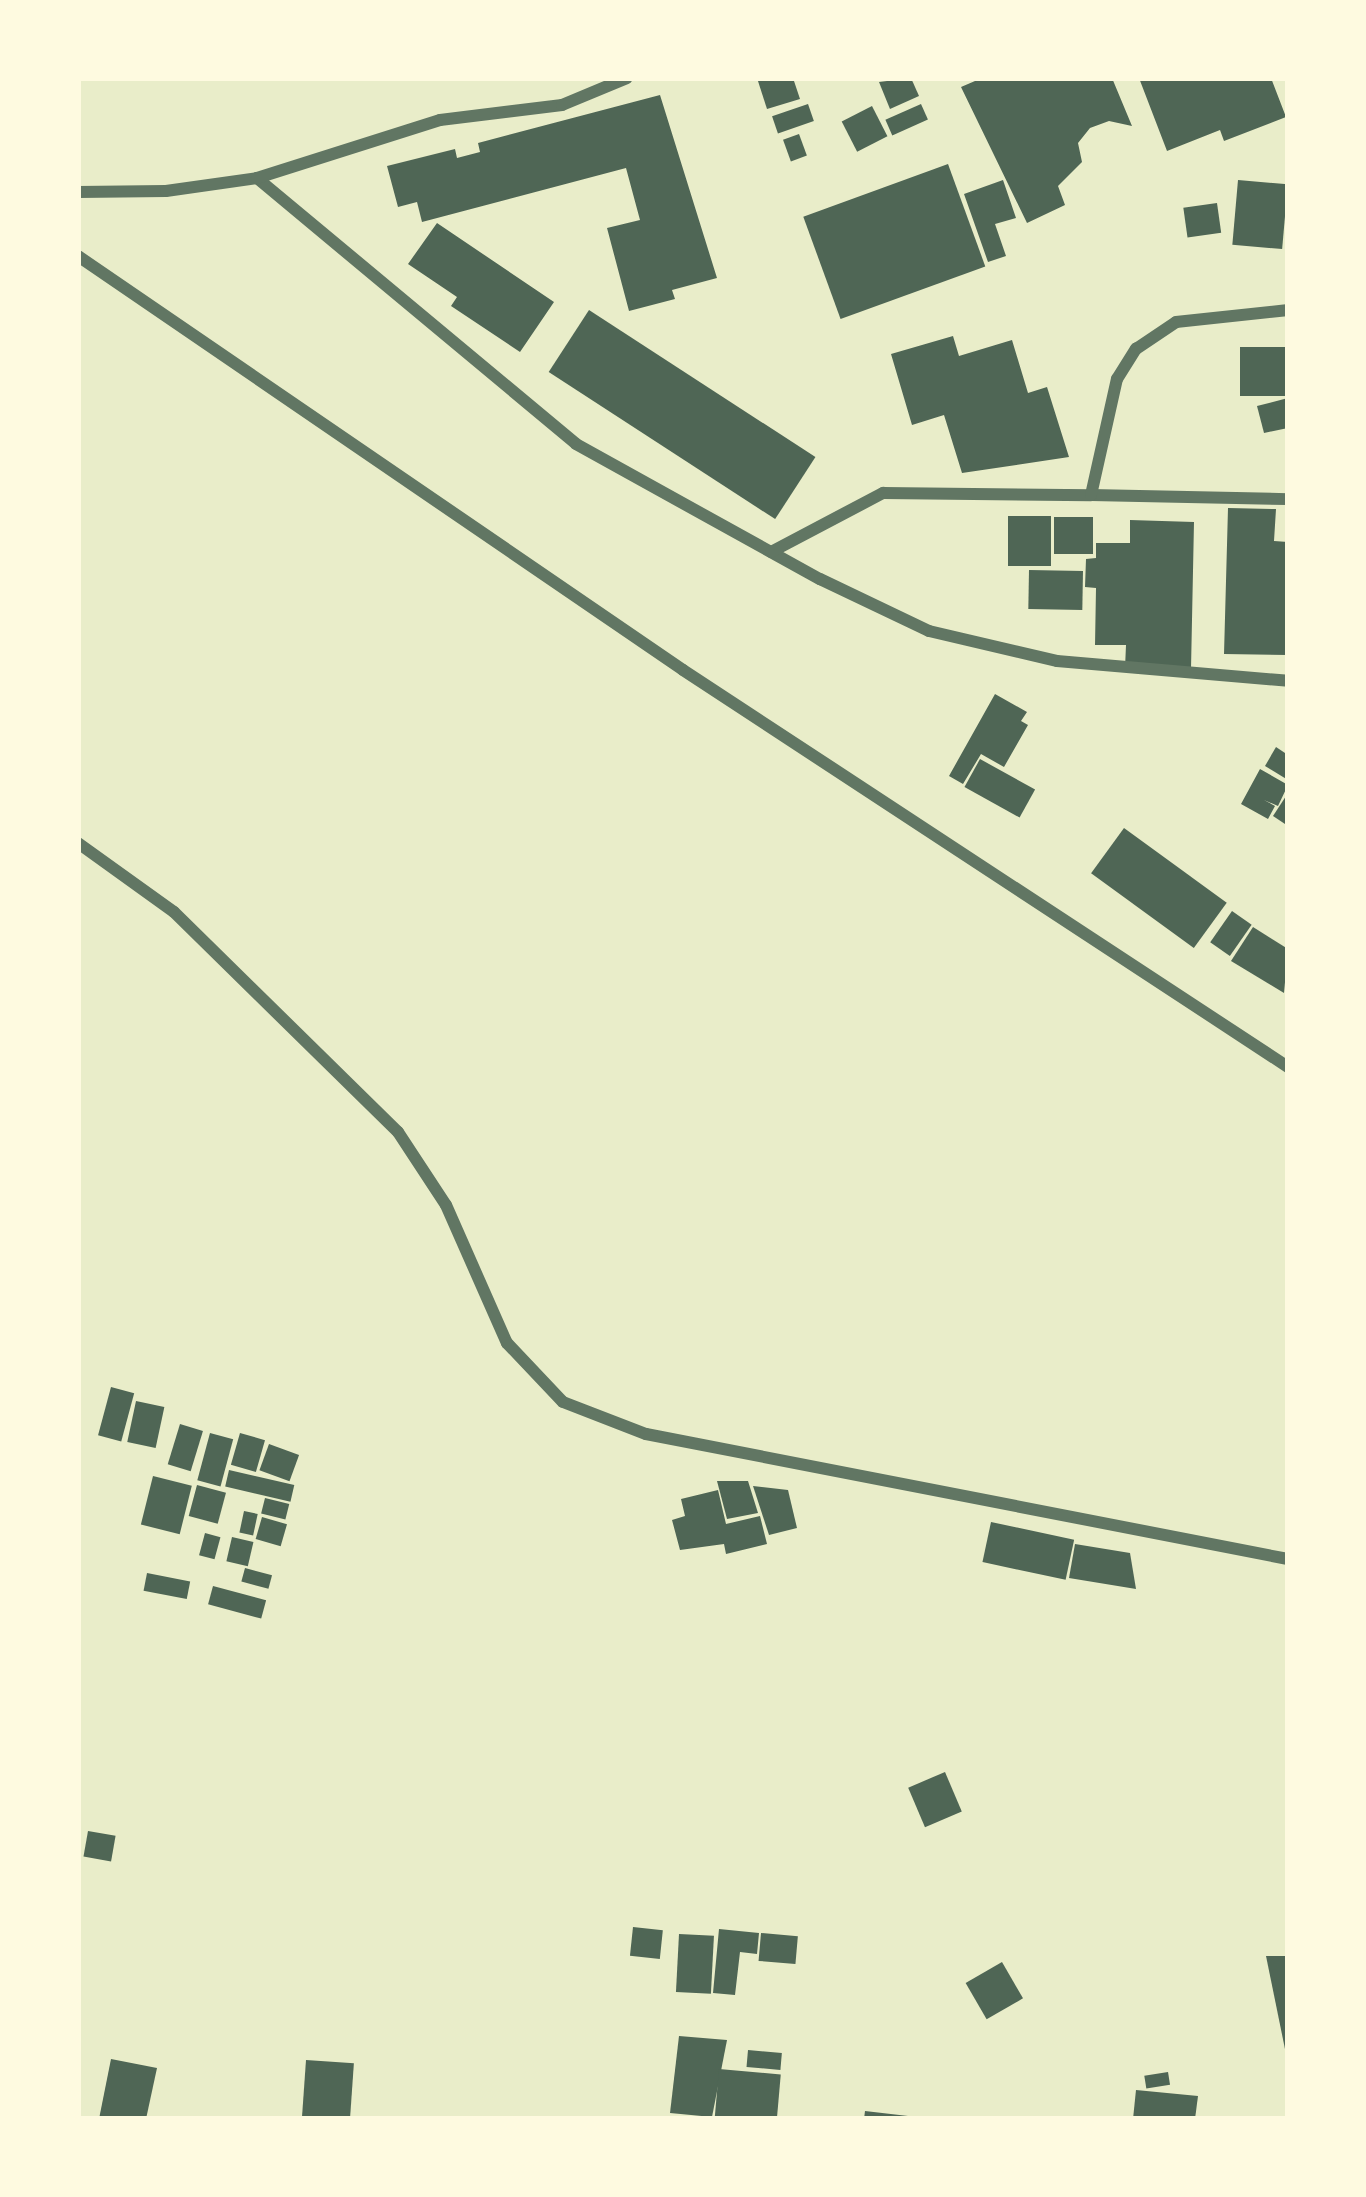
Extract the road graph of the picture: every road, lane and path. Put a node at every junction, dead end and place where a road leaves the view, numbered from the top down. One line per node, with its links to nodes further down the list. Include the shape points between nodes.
1 (627, 78): 2 (street, via 562,105 440,120)
2 (257, 178): 3 (street); 8 (street, via 577,444)
3 (78, 192)
4 (78, 256): 11 (street, via 683,670)
5 (1288, 310): 6 (street, via 1175,322 1136,350 1117,379)
6 (1091, 495): 7 (street); 8 (street, via 884,493)
7 (1288, 499)
8 (772, 552): 9 (street, via 929,631 1058,661)
9 (1288, 681)
10 (78, 843): 12 (street, via 174,912 398,1132 446,1205 507,1343 563,1402 646,1434)
11 (1288, 1067)
12 (1288, 1559)

